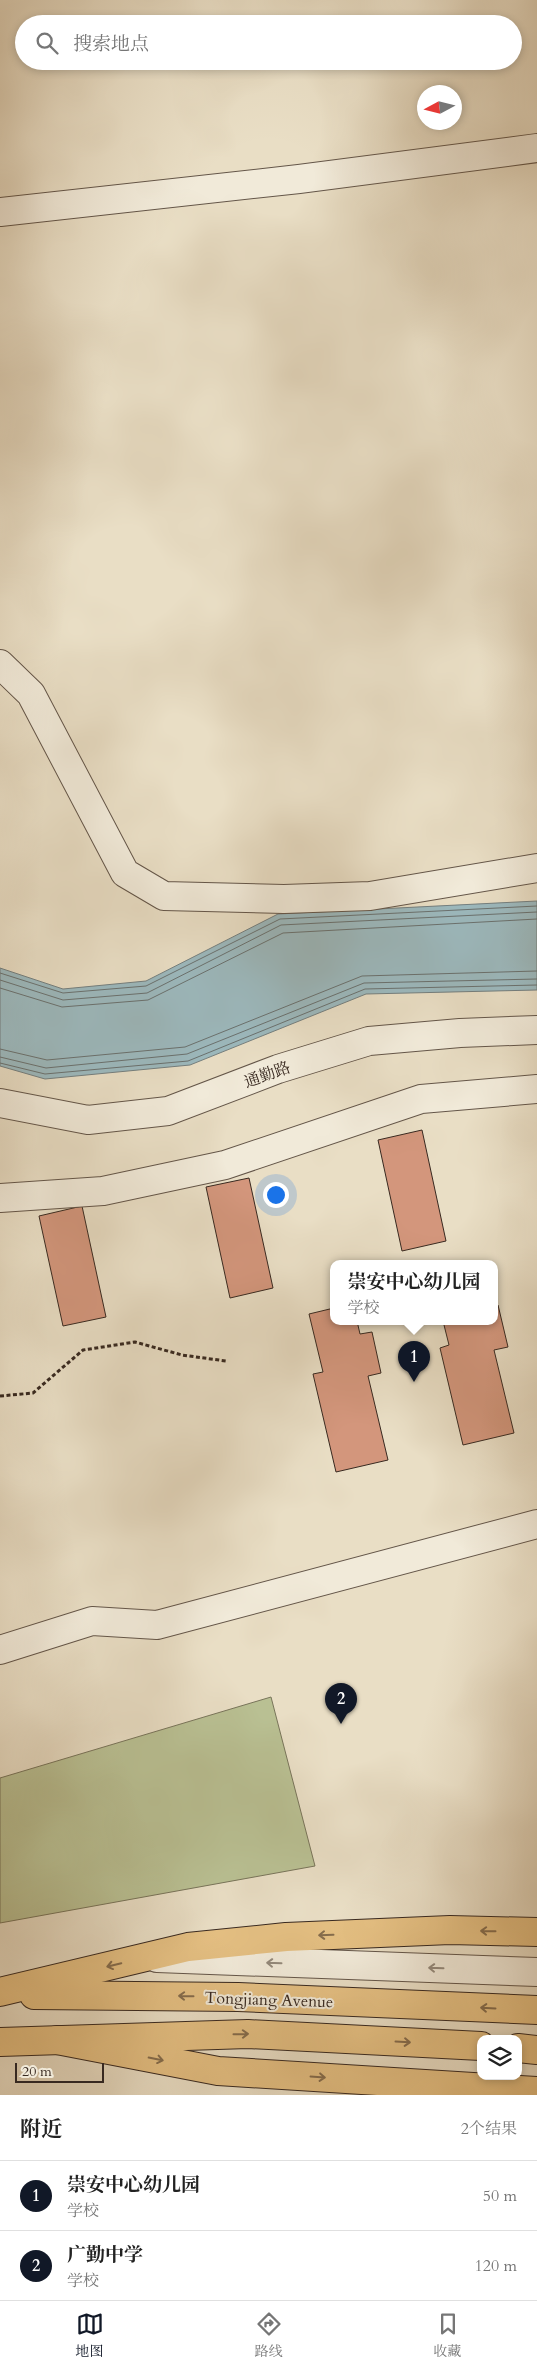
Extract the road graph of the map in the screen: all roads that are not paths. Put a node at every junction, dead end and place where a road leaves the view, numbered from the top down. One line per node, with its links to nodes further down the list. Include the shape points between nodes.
1 (537, 148): 2 (street, via 299,179)
2 (0, 212)
3 (0, 664): 4 (street, via 31,694 125,873 164,896 370,896)
4 (537, 868)
5 (537, 1030): 7 (street, 通勤路, via 369,1041 278,1069 168,1111 88,1120)
6 (537, 1089): 8 (street, via 421,1099 225,1165 103,1191)
7 (0, 1103)
8 (0, 1198)
9 (537, 1524): 10 (street, via 157,1625 92,1621)
10 (0, 1650)
11 (537, 1932): 12 (highway, one-way to 12, via 450,1930 286,1936 188,1947)
12 (146, 1958): 13 (street, one-way to 12); 14 (highway, one-way to 14)
13 (528, 1971)
14 (0, 1993): 15 (highway, Tongjiang Avenue, one-way to 14, via 238,1997)
15 (537, 2010)
16 (57, 2040): 17 (highway); 18 (highway, one-way to 18, via 248,2034); 21 (highway, one-way to 21, via 218,2071)
17 (0, 2042)
18 (477, 2046)
19 (522, 2048): 20 (highway)
20 (537, 2050)
21 (537, 2091)

